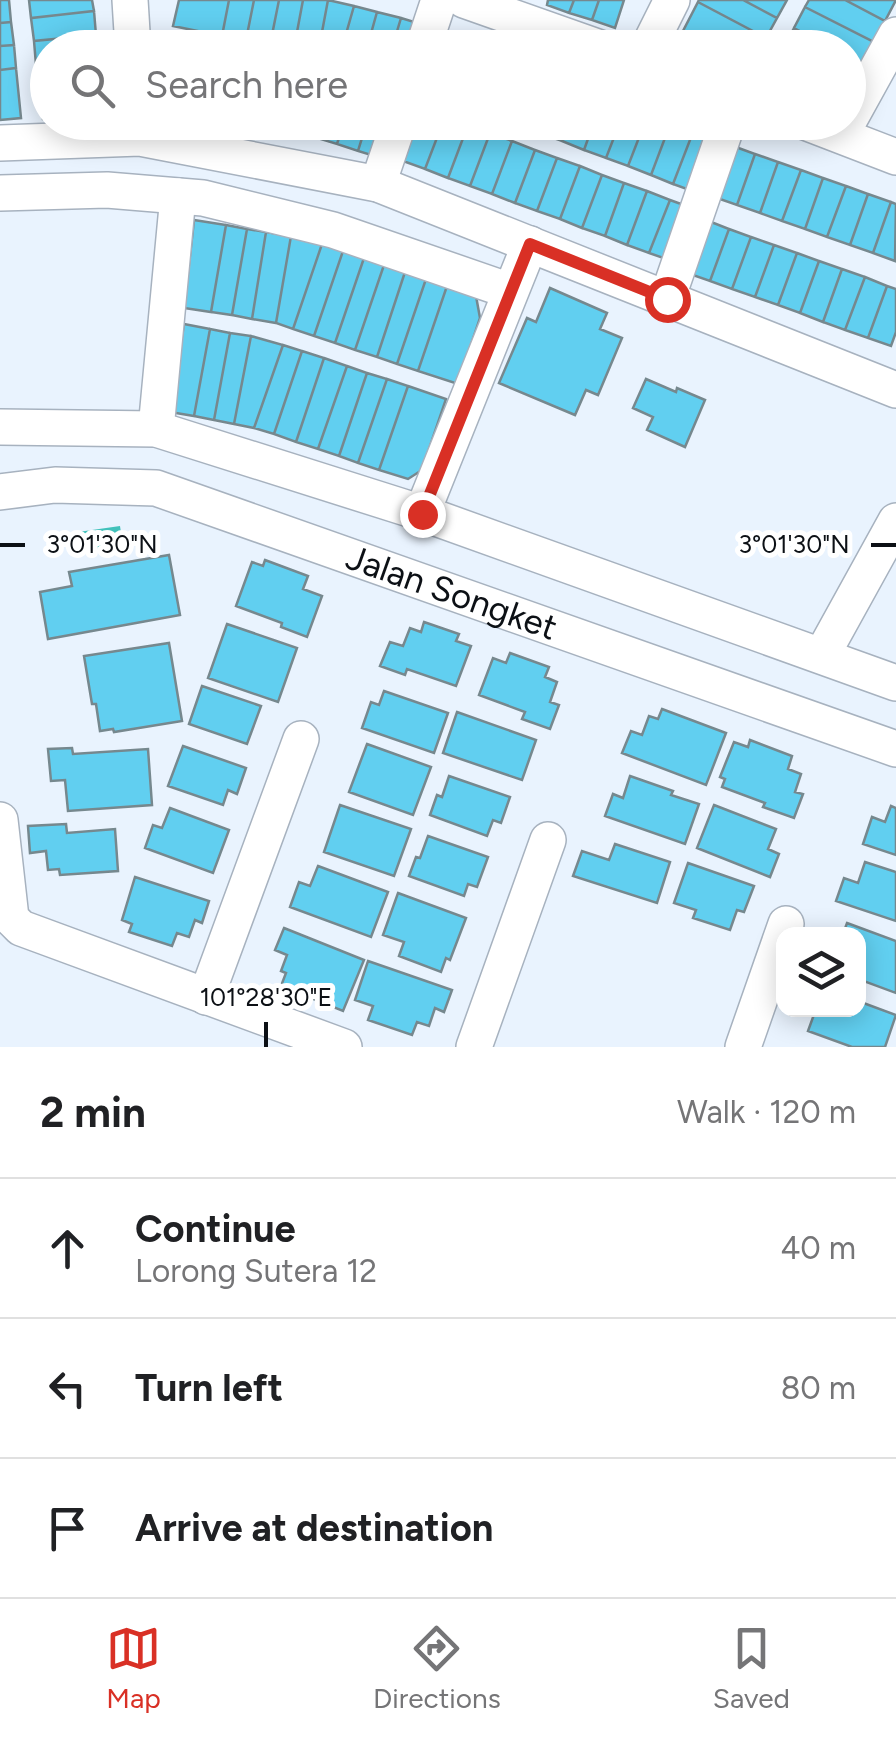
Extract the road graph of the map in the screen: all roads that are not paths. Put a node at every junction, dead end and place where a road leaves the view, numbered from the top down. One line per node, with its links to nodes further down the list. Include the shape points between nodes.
1 (130, 0): 5 (street)
2 (439, 0): 6 (street)
3 (464, 0): 7 (street)
4 (672, 0): 8 (street)
5 (132, 30)
6 (429, 30)
7 (549, 30)
8 (657, 30)
9 (896, 35): 10 (street)
10 (866, 90)
11 (30, 139): 16 (street)
12 (866, 139): 17 (street)
13 (184, 140): 18 (street)
14 (392, 140): 18 (street)
15 (722, 140): 23 (street)
16 (0, 142)
17 (896, 157)
18 (378, 184): 21 (street)
19 (0, 193): 20 (street)
20 (178, 196): 22 (street, via 332,230); 26 (street)
21 (530, 244): 22 (street); 23 (street)
22 (510, 291): 28 (street)
23 (667, 299): 24 (street)
24 (896, 390)
25 (0, 427): 26 (street, Jalan Songket)
26 (156, 429): 28 (street, Jalan Songket)
27 (0, 492): 33 (street, Jalan Songket, via 55,484 156,488)
28 (422, 514): 30 (street, Jalan Songket)
29 (896, 521): 30 (street)
30 (822, 655): 31 (street, Jalan Songket)
31 (896, 683)
32 (301, 739): 38 (street)
33 (896, 749)
34 (0, 820): 36 (street)
35 (548, 840): 40 (street)
36 (11, 922): 38 (street)
37 (786, 924): 41 (street)
38 (206, 997): 39 (street)
39 (325, 1044)
40 (474, 1047)
41 (744, 1047)

